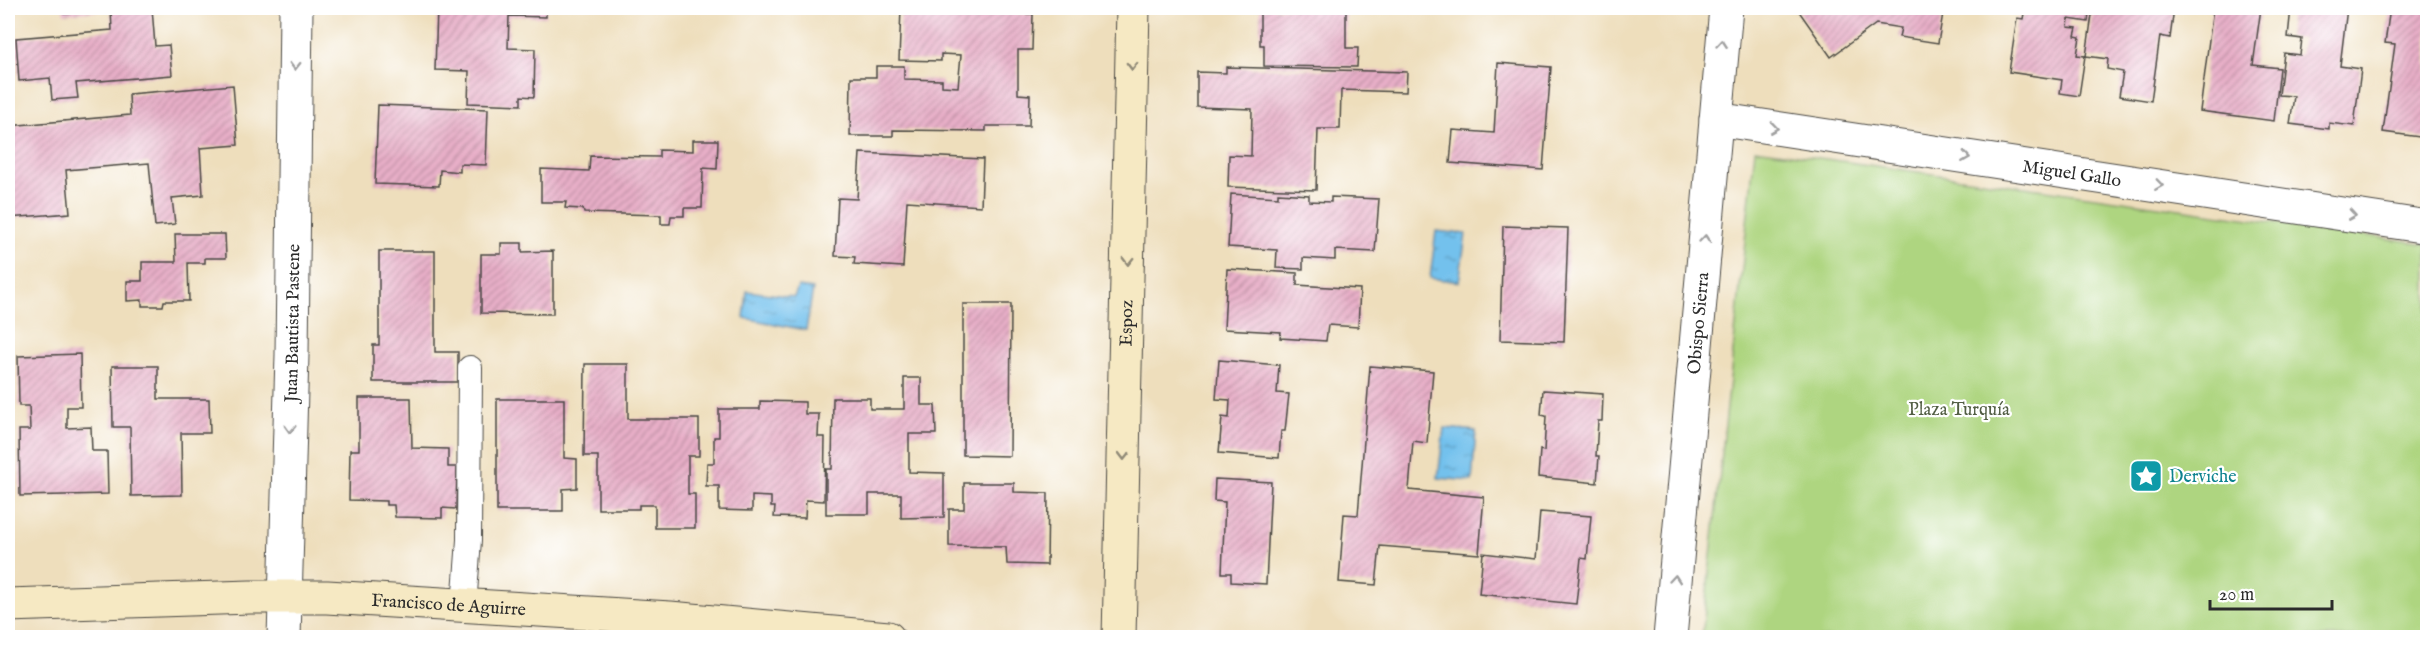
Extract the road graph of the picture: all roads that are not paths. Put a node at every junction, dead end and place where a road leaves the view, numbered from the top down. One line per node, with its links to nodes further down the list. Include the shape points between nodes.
1 (296, 8): 7 (street, Juan Bautista Pastene, one-way to 7)
2 (1133, 8): 12 (street, Espoz, one-way to 12)
3 (1726, 8): 4 (street, Obispo Sierra, one-way to 3)
4 (1716, 119): 5 (street, Miguel Gallo, one-way to 5); 13 (street, Obispo Sierra, one-way to 4)
5 (2427, 227)
6 (470, 368): 9 (lane, via 469,540)
7 (285, 597): 8 (street, Francisco de Aguirre); 9 (street, Francisco de Aguirre); 10 (street, Juan Bautista Pastene)
8 (8, 605)
9 (464, 606): 11 (street, Francisco de Aguirre, via 670,618)
10 (284, 638)
11 (888, 638)
12 (1119, 638)
13 (1670, 638)

